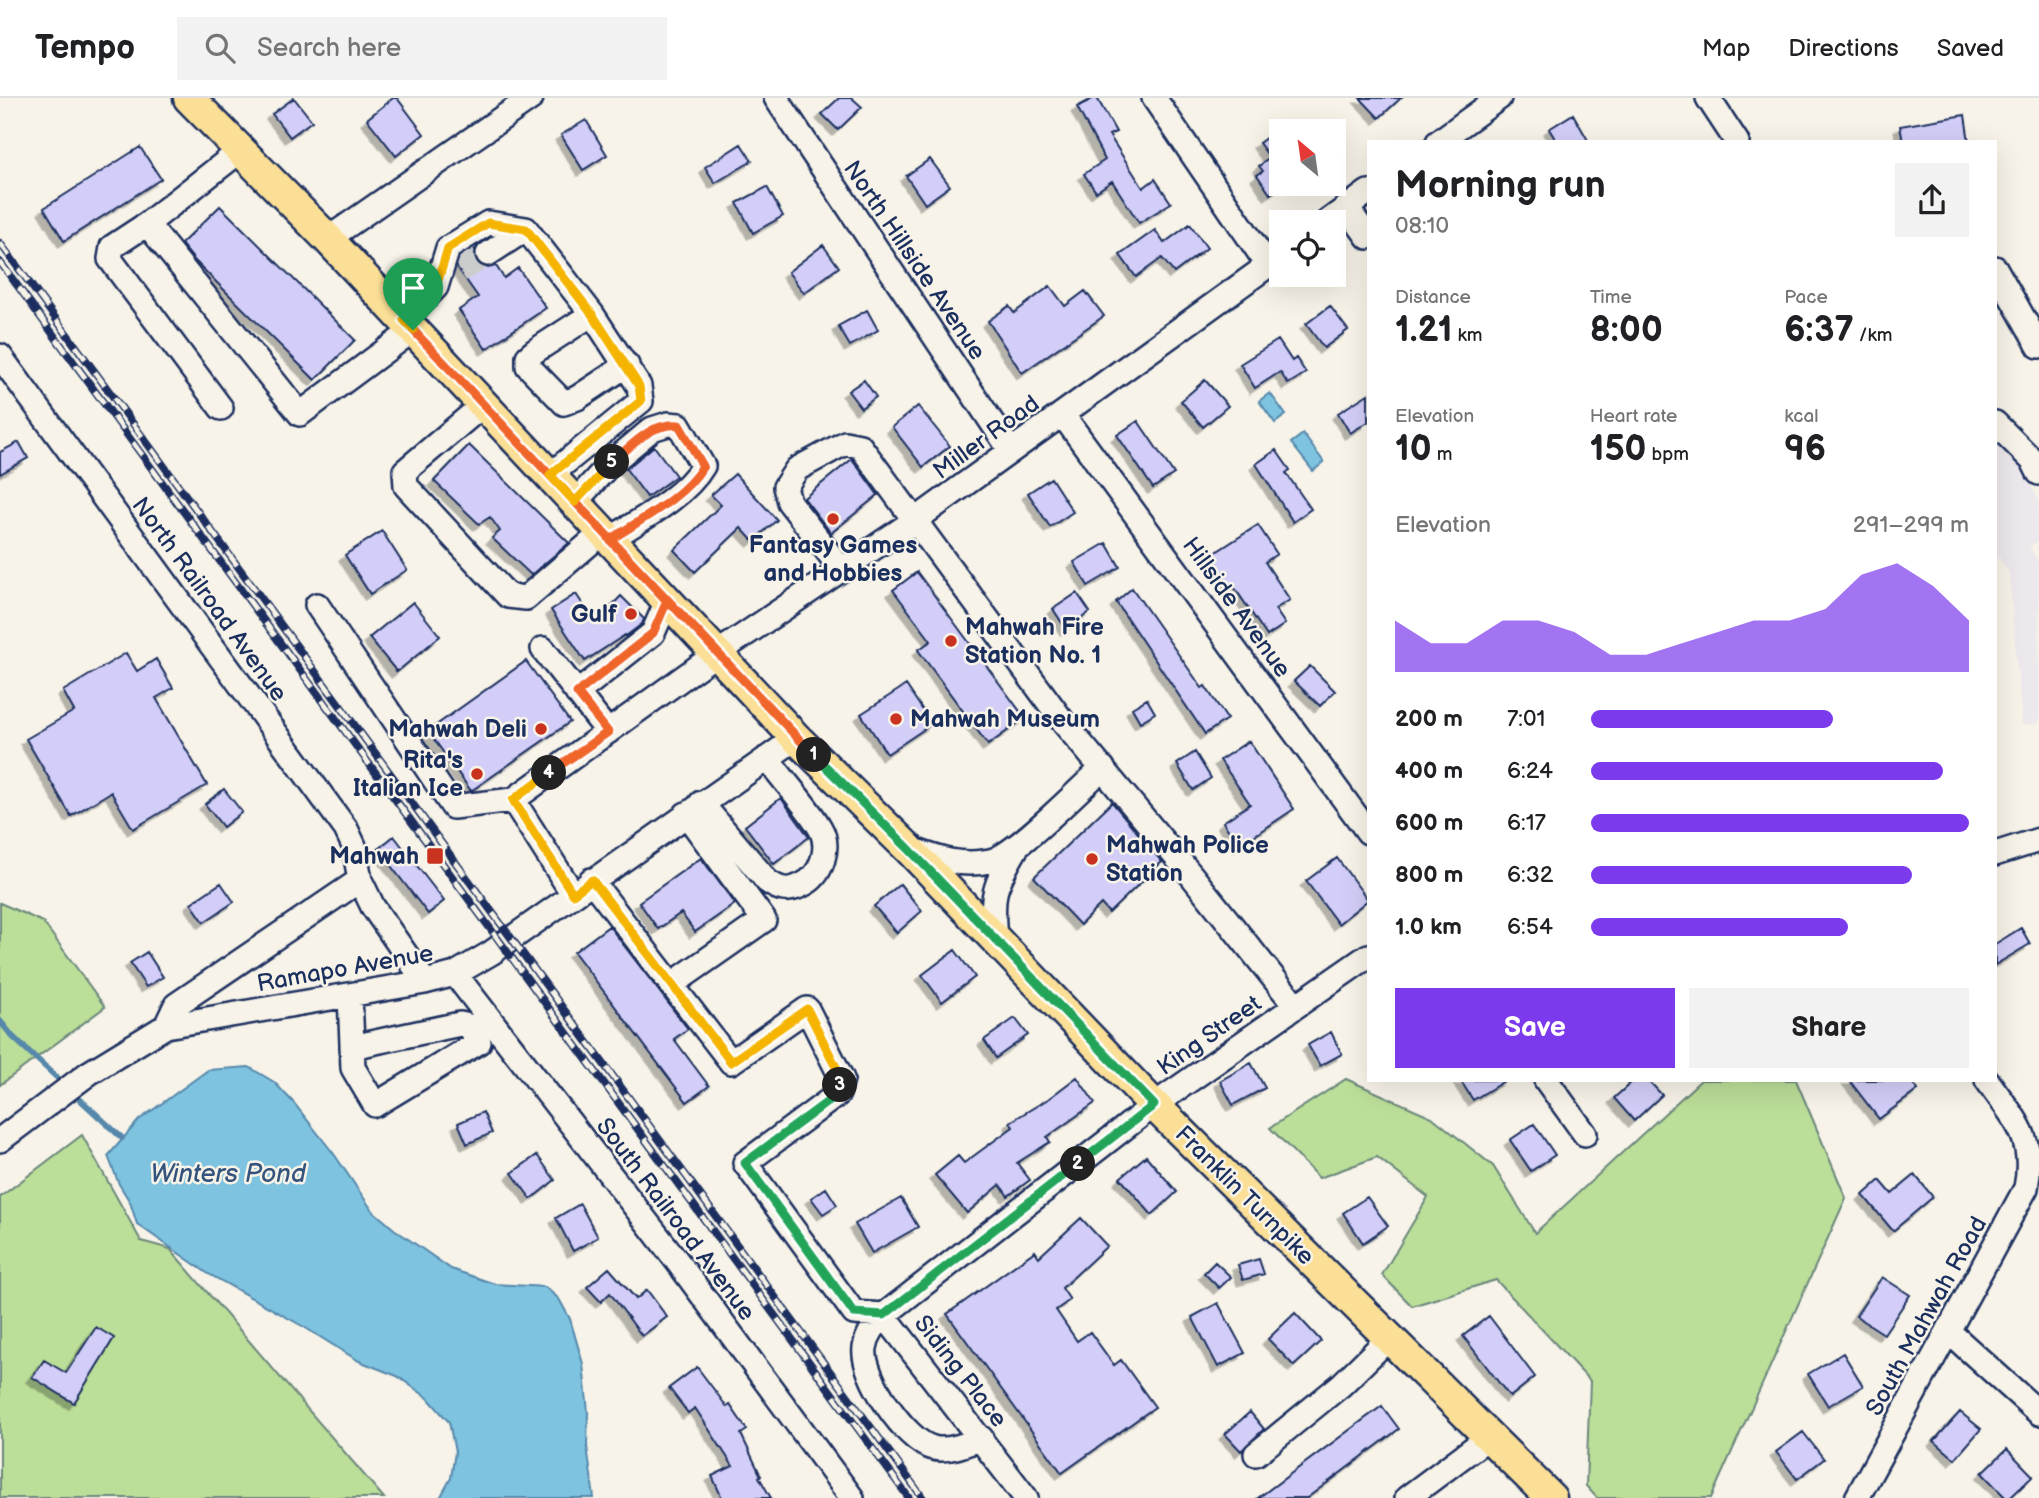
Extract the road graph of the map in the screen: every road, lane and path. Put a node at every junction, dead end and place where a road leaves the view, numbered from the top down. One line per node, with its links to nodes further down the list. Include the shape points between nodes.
1 (189, 98): 9 (main road, Franklin Turnpike)
2 (531, 98): 16 (street)
3 (776, 98): 32 (street, North Hillside Avenue)
4 (1154, 98): 17 (street)
5 (1498, 98): 7 (street)
6 (1708, 98): 8 (street)
7 (1441, 140)
8 (1736, 140)
9 (241, 150): 13 (street); 16 (main road, Franklin Turnpike)
10 (1367, 193): 11 (street)
11 (1347, 208): 12 (street); 15 (street)
12 (1344, 210)
13 (147, 224): 24 (street, via 300,414); 29 (street, via 112,247 110,259)
14 (526, 229): 18 (street); 22 (street, via 488,223 448,248); 23 (street)
15 (1367, 236)
16 (328, 239): 24 (main road, Franklin Turnpike)
17 (1269, 252)
18 (488, 254)
19 (1269, 264): 30 (street, Miller Road)
20 (460, 271): 22 (street)
21 (1997, 272): 25 (street)
22 (436, 287): 24 (street)
23 (592, 314): 27 (street); 27 (street, via 527,357 528,366 564,403)
24 (408, 325): 28 (main road, Franklin Turnpike)
25 (2039, 346)
26 (0, 356): 55 (street, North Railroad Avenue, via 346,830 354,846)
27 (626, 365): 34 (street, via 639,386 641,401)
28 (484, 404): 34 (main road, Franklin Turnpike); 37 (street, via 405,471 406,486 508,596 526,598)
29 (221, 408)
30 (1062, 414): 32 (street, Miller Road); 50 (street, Hillside Avenue)
31 (1997, 425): 33 (street, via 2033,460)
32 (1011, 451): 36 (street, Miller Road)
33 (2039, 473)
34 (550, 475): 35 (main road, Franklin Turnpike)
35 (575, 502): 37 (main road, Franklin Turnpike); 37 (street, via 652,429 679,425 703,466 695,481 646,516)
36 (914, 521): 38 (street, Miller Road); 38 (street, via 860,446 845,443 797,469 785,487 789,502); 47 (street, via 1026,674)
37 (606, 536): 39 (main road, Franklin Turnpike)
38 (842, 570): 42 (street, Miller Road)
39 (667, 601): 42 (main road, Franklin Turnpike); 43 (street, via 653,633)
40 (317, 605): 48 (street, via 453,807)
41 (543, 649): 43 (street)
42 (716, 654): 44 (street, Miller Road); 45 (main road, Franklin Turnpike)
43 (577, 693): 44 (street)
44 (608, 732): 48 (street, Miller Road)
45 (796, 738): 46 (street, Ramapo Avenue); 53 (main road, Franklin Turnpike)
46 (767, 758): 49 (street, Ramapo Avenue); 49 (street, via 822,830 824,857 813,878 779,890)
47 (1102, 768): 52 (street); 63 (street)
48 (513, 800): 56 (street)
49 (694, 809): 56 (street, Ramapo Avenue); 61 (street, via 764,920)
50 (1367, 831)
51 (2039, 840): 54 (street)
52 (1017, 846): 53 (street, via 992,861 966,862 947,862); 57 (street, via 994,891)
53 (908, 848): 57 (main road, Franklin Turnpike)
54 (1997, 853)
55 (359, 880): 60 (street); 64 (street, via 176,1005)
56 (582, 887): 59 (street, Ramapo Avenue); 61 (street)
57 (995, 939): 69 (main road, Franklin Turnpike)
58 (1367, 957): 63 (street, King Street)
59 (455, 974): 60 (street, Ramapo Avenue); 65 (street, South Railroad Avenue)
60 (425, 982): 62 (street, Ramapo Avenue)
61 (671, 985): 73 (street, Siding Place, via 731,1062 807,1009 842,1079 838,1094 745,1163 854,1313)
62 (350, 996): 64 (street, Ramapo Avenue); 66 (street)
63 (1296, 1006): 69 (street, King Street)
64 (166, 1026): 71 (street, via 89,1073)
65 (489, 1036): 66 (street, via 460,1024); 66 (street, via 375,1105 352,1068); 80 (street, South Railroad Avenue, via 677,1261)
66 (352, 1047)
67 (1547, 1082): 70 (street)
68 (1988, 1082): 72 (street, via 2017,1121)
69 (1154, 1105): 73 (street, King Street); 75 (main road, Franklin Turnpike)
70 (1585, 1134)
71 (0, 1140)
72 (2034, 1159): 74 (street, South Mahwah Road, via 2026,1188)
73 (884, 1315): 78 (street, Siding Place); 78 (street, via 870,1331 865,1362 875,1387 899,1420 920,1442 934,1449)
74 (1948, 1331): 76 (street); 84 (street, South Mahwah Road)
75 (1390, 1337): 77 (main road, Franklin Turnpike); 79 (street, via 1341,1385)
76 (2039, 1413)
77 (1490, 1436): 82 (street); 83 (main road, Franklin Turnpike)
78 (981, 1438): 81 (street, Siding Place)
79 (1256, 1454)
80 (852, 1498)
81 (1026, 1498)
82 (1407, 1498)
83 (1551, 1498)
84 (1857, 1498)

